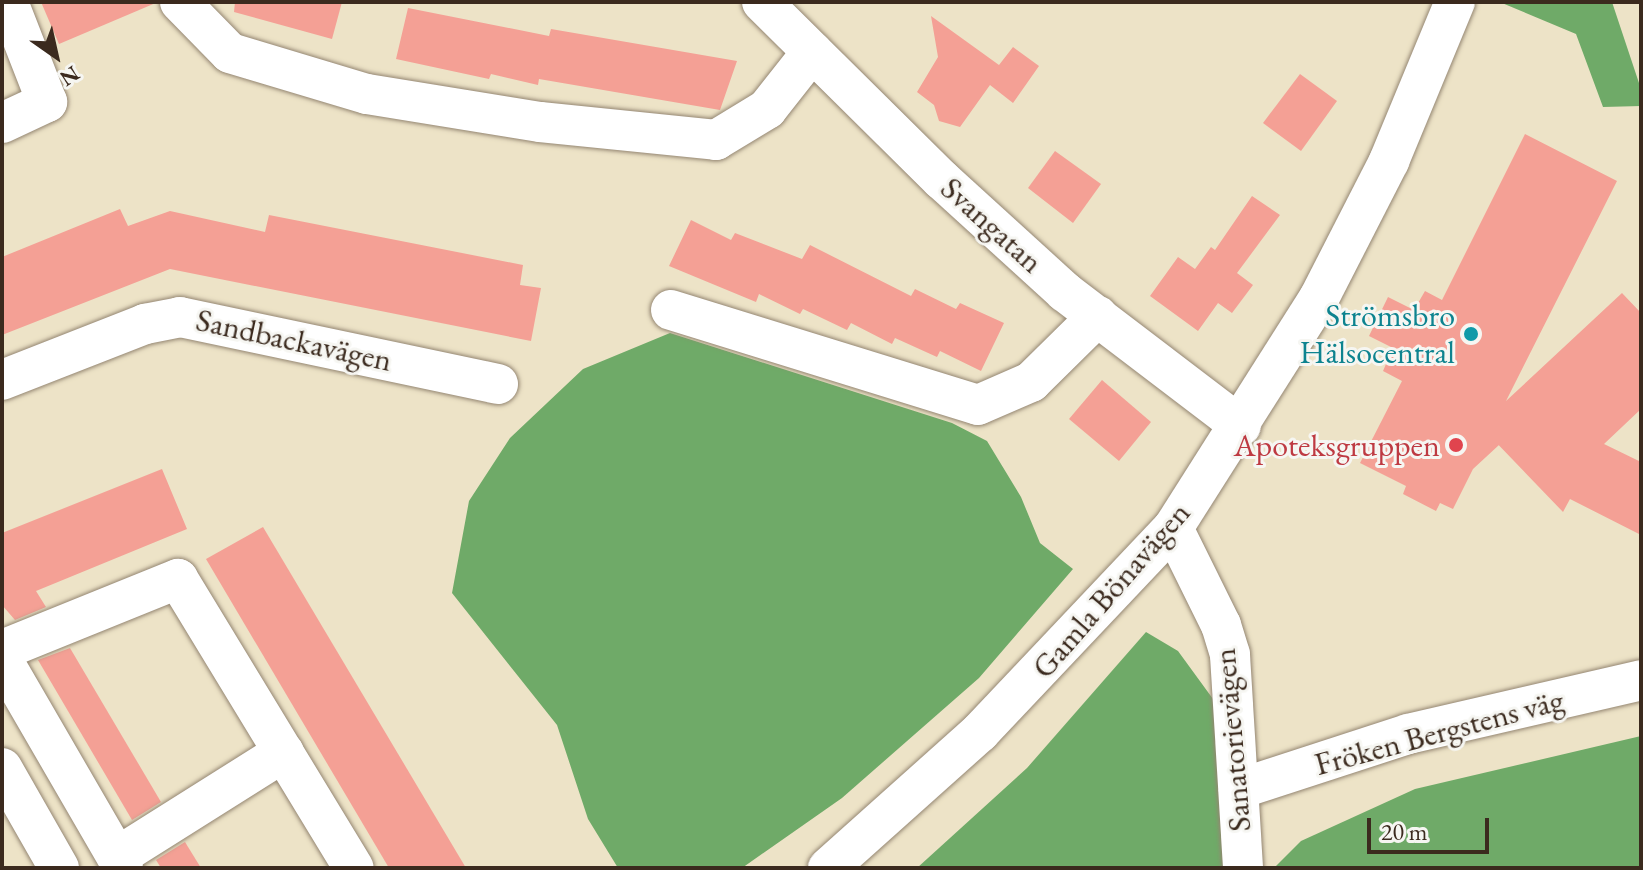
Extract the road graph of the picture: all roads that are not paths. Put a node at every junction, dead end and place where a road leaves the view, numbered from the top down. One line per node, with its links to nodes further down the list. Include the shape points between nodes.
1 (8, 2): 6 (street, via 47,102)
2 (180, 2): 5 (street, via 230,53 367,94 540,122 716,140 767,109)
3 (762, 2): 5 (street, Svangatan)
4 (1455, 2): 11 (street, Gamla Bönavägen, via 1389,161 1319,298)
5 (812, 52): 8 (street, Svangatan, via 942,180)
6 (2, 123)
7 (671, 310): 8 (street, via 978,405 1031,382)
8 (1098, 316): 11 (street, Svangatan)
9 (2, 380): 10 (street, Sandbackavägen, via 145,324 180,317)
10 (498, 384)
11 (1241, 426): 12 (street, Gamla Bönavägen)
12 (1173, 528): 18 (street, Sanatorievägen, via 1221,625 1230,655); 22 (street, Gamla Bönavägen, via 991,721)
13 (2, 650): 16 (street, via 178,579)
14 (2, 659): 19 (street)
15 (1641, 680): 18 (street, Fröken Bergstens väg, via 1408,734)
16 (284, 752): 19 (street); 21 (street)
17 (2, 768): 20 (street)
18 (1239, 789): 23 (street, Sanatorievägen)
19 (120, 862)
20 (59, 868)
21 (354, 868)
22 (828, 868)
23 (1243, 868)

